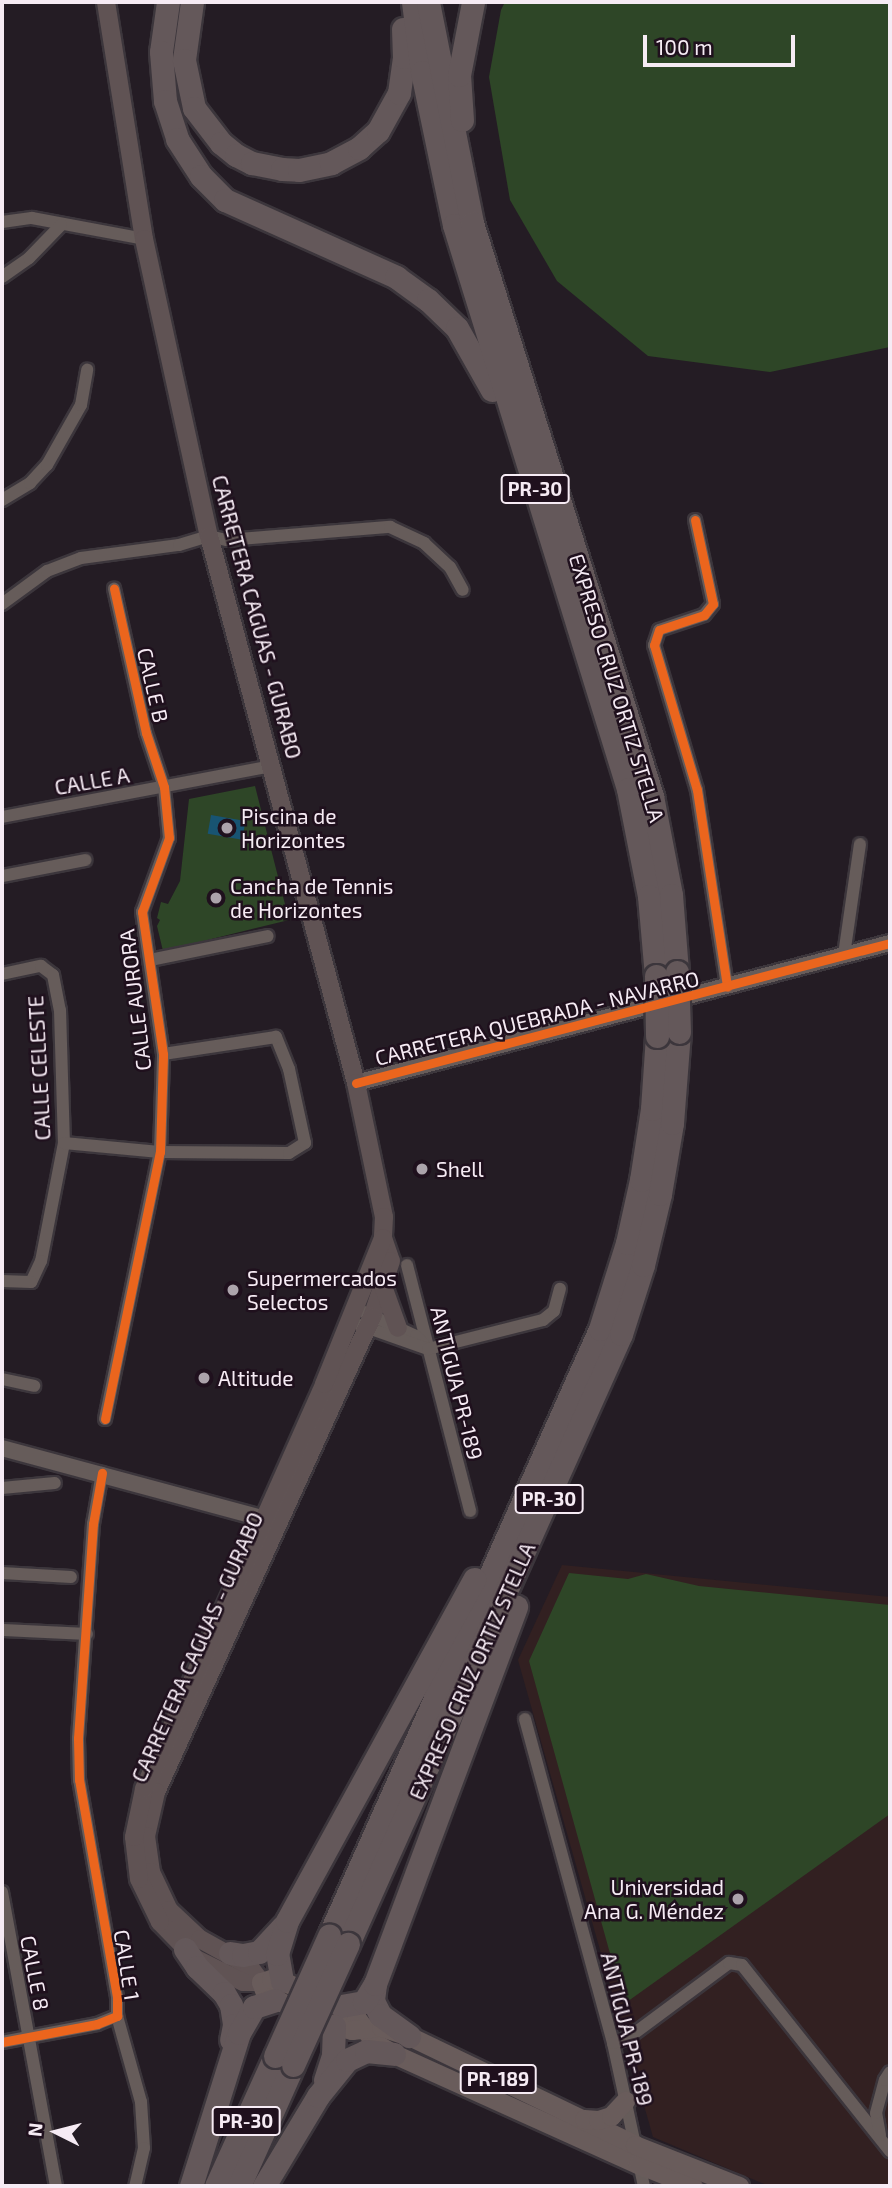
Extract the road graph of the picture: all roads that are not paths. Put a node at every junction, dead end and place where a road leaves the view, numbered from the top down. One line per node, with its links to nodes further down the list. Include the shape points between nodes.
1 (106, 2): 11 (main road, CARRETERA CAGUAS - GURABO / PR-189)
2 (168, 2): 14 (highway, via 161,52 165,100 177,139 201,176 225,200 396,277 444,314 481,366 520,467)
3 (191, 2): 4 (highway, via 184,60 194,108 236,155 268,167 299,170 349,154 386,120 402,79)
4 (403, 2)
5 (412, 2): 14 (highway, EXPRESO CRUZ ORTIZ STELLA / PR-30, via 454,225)
6 (428, 2): 8 (highway, EXPRESO CRUZ ORTIZ STELLA / PR-30)
7 (473, 2): 8 (highway, via 459,75 465,150)
8 (461, 178): 32 (highway, EXPRESO CRUZ ORTIZ STELLA / PR-30, via 647,777 669,882)
9 (2, 222): 10 (street, via 32,218)
10 (61, 225): 11 (street); 12 (street, via 29,258)
11 (144, 239): 17 (main road, CARRETERA CAGUAS - GURABO / PR-189)
12 (2, 277)
13 (87, 370): 15 (street, via 82,405 47,465 30,483)
14 (537, 494): 32 (highway, EXPRESO CRUZ ORTIZ STELLA / PR-30, via 628,789)
15 (2, 500)
16 (695, 520): 33 (street, via 713,604 704,615 659,630 654,645 696,790)
17 (209, 536): 19 (street, via 227,540 390,527 424,543 450,567); 20 (street, via 179,545 81,558 47,572); 21 (main road, CARRETERA CAGUAS - GURABO / PR-189)
18 (114, 589): 22 (street, CALLE B, via 146,733)
19 (463, 590)
20 (2, 604)
21 (272, 766): 22 (street, CALLE A); 35 (main road, CARRETERA CAGUAS - GURABO / PR-189)
22 (164, 787): 23 (street, CALLE A); 30 (street, CALLE AURORA, via 169,838 142,912)
23 (2, 817)
24 (860, 844): 29 (street)
25 (85, 860): 26 (street)
26 (2, 876)
27 (268, 936): 30 (street)
28 (890, 943): 29 (street, CARRETERA QUEBRADA - NAVARRO)
29 (844, 955): 33 (street, CARRETERA QUEBRADA - NAVARRO)
30 (150, 960): 34 (street, CALLE AURORA)
31 (2, 974): 36 (street, CALLE CELESTE, via 41,966 53,975 60,1010)
32 (667, 974): 56 (highway, EXPRESO CRUZ ORTIZ STELLA / PR-30, bridge, via 667,1156 643,1265 607,1369)
33 (727, 987): 35 (street, CARRETERA QUEBRADA - NAVARRO)
34 (163, 1054): 37 (street, CALLE AURORA); 37 (street, via 276,1037 289,1069 305,1143 289,1153)
35 (356, 1083): 38 (main road, CARRETERA CAGUAS - GURABO / PR-189, via 384,1217)
36 (64, 1143): 37 (street); 40 (street, CALLE CELESTE, via 41,1261 31,1282)
37 (160, 1152): 49 (street, CALLE AURORA)
38 (383, 1238): 41 (main road, CARRETERA CAGUAS - GURABO / PR-189, via 391,1261); 43 (main road, CARRETERA CAGUAS - GURABO / PR-189)
39 (407, 1265): 46 (street, ANTIGUA PR-189)
40 (2, 1281)
41 (384, 1289): 44 (main road, CARRETERA CAGUAS - GURABO / PR-189); 45 (main road)
42 (559, 1289): 46 (street, via 554,1311 543,1320)
43 (352, 1315): 44 (street); 55 (main road, CARRETERA CAGUAS - GURABO / PR-189)
44 (370, 1322): 45 (street); 46 (street); 55 (main road, CARRETERA CAGUAS - GURABO / PR-189)
45 (398, 1328): 46 (street, via 416,1336)
46 (428, 1349): 54 (street, ANTIGUA PR-189)
47 (2, 1379): 48 (street)
48 (34, 1386)
49 (106, 1419)
50 (2, 1448): 51 (street)
51 (102, 1473): 55 (street); 60 (street, CALLE 1, via 93,1524)
52 (55, 1483): 53 (street)
53 (2, 1488)
54 (470, 1511)
55 (271, 1520): 64 (main road, CARRETERA CAGUAS - GURABO / PR-189, via 144,1789 134,1837 139,1879 160,1922); 65 (main road, CARRETERA CAGUAS - GURABO / PR-189, via 156,1792 146,1836 150,1872 169,1910 200,1939)
56 (517, 1544): 63 (highway, via 479,1571); 66 (highway, via 522,1589); 77 (highway, EXPRESO CRUZ ORTIZ STELLA / PR-30, bridge)
57 (2, 1573): 58 (street)
58 (71, 1577)
59 (2, 1630): 60 (street)
60 (87, 1634): 68 (street, CALLE 1, via 79,1780)
61 (525, 1719): 74 (street, ANTIGUA PR-189)
62 (2, 1892): 72 (street, CALLE 8)
63 (288, 1921): 65 (highway, via 260,1952); 67 (highway)
64 (186, 1948): 67 (main road, CARRETERA CAGUAS - GURABO / PR-189, via 196,1959 243,1982); 76 (highway, via 231,2005)
65 (230, 1953): 67 (main road, CARRETERA CAGUAS - GURABO / PR-189)
66 (374, 1984): 69 (highway, via 364,2002); 71 (highway, via 373,2001 380,2015)
67 (273, 1988): 69 (main road, PR-189); 76 (highway, via 247,2016)
68 (117, 2016): 72 (street, CALLE 1); 86 (street, via 141,2102 144,2148)
69 (337, 2016): 70 (main road, PR-189, via 356,2017); 79 (highway, via 333,2054)
70 (364, 2029): 71 (main road, PR-189, via 381,2027); 75 (main road, PR-189, via 375,2043)
71 (409, 2036): 81 (main road, PR-189)
72 (30, 2037): 73 (street, CALLE 1); 85 (street, CALLE 8)
73 (2, 2042)
74 (613, 2043): 80 (street, ANTIGUA PR-189); 82 (street, via 628,2038 729,1963 742,1965)
75 (394, 2054): 79 (highway, via 377,2050 357,2055 334,2074); 84 (main road, PR-189)
76 (230, 2060): 87 (highway)
77 (284, 2060): 88 (highway, EXPRESO CRUZ ORTIZ STELLA / PR-30); 89 (highway, EXPRESO CRUZ ORTIZ STELLA / PR-30)
78 (890, 2072): 82 (street, via 876,2113)
79 (318, 2096): 90 (highway)
80 (625, 2101): 81 (main road, via 611,2116); 84 (street, ANTIGUA PR-189)
81 (576, 2118): 84 (main road, PR-189)
82 (881, 2139): 83 (street)
83 (890, 2151)
84 (636, 2155): 91 (street, ANTIGUA PR-189); 92 (main road, PR-189); 93 (main road, PR-189)
85 (56, 2186)
86 (135, 2186)
87 (191, 2186)
88 (216, 2186)
89 (239, 2186)
90 (264, 2186)
91 (644, 2186)
92 (693, 2186)
93 (739, 2186)

